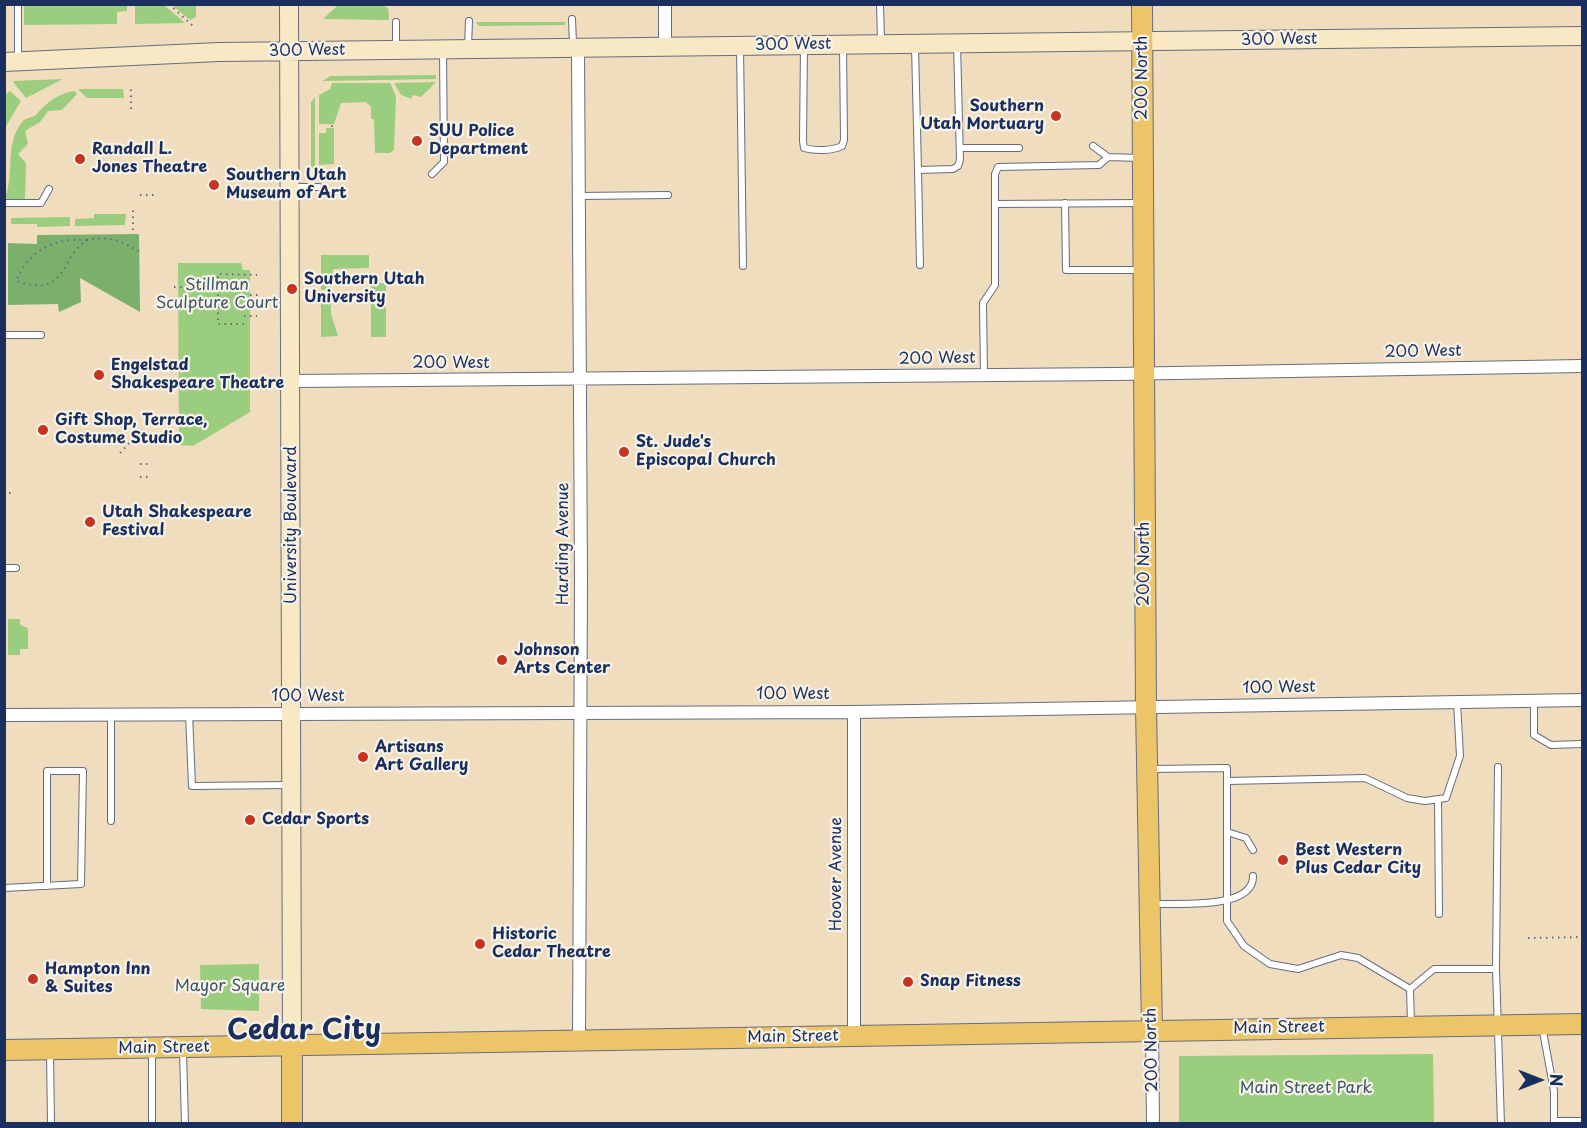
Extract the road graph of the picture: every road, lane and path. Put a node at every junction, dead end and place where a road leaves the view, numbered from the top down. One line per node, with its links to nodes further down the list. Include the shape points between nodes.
1 (18, 4): 25 (lane)
2 (169, 4): 10 (path)
3 (289, 4): 24 (street, University Boulevard)
4 (665, 4): 19 (street)
5 (880, 4): 17 (lane)
6 (1142, 4): 12 (main road, 200 North)
7 (572, 20): 20 (lane)
8 (469, 21): 21 (lane)
9 (396, 22): 22 (lane)
10 (194, 27)
11 (1582, 36): 12 (street, 300 West)
12 (1143, 41): 14 (street, 300 West); 34 (main road, 200 North)
13 (915, 44): 14 (street, 300 West); 17 (street, 300 West); 35 (lane)
14 (957, 44): 31 (lane)
15 (804, 45): 16 (street, 300 West); 16 (lane, via 803,141 804,148 811,150 837,149 844,140); 18 (street, 300 West)
16 (843, 45): 17 (street, 300 West)
17 (881, 45)
18 (740, 46): 19 (street, 300 West); 53 (lane)
19 (665, 47): 20 (street, 300 West)
20 (575, 48): 21 (street, 300 West); 43 (street, Harding Avenue)
21 (468, 49): 23 (street, 300 West)
22 (396, 50): 23 (street, 300 West); 24 (street, 300 West)
23 (443, 50): 36 (lane, via 444,162)
24 (289, 52): 25 (street, 300 West); 37 (street, University Boulevard)
25 (12, 62)
26 (131, 86): 27 (path)
27 (131, 109)
28 (331, 126): 29 (path)
29 (336, 126)
30 (1093, 146): 33 (lane)
31 (960, 148): 32 (lane); 35 (lane, via 958,166)
32 (1019, 148)
33 (1108, 157): 34 (lane); 47 (lane, via 1099,165 998,167)
34 (1143, 158): 44 (main road, 200 North)
35 (918, 170): 52 (lane)
36 (432, 174)
37 (290, 187): 38 (lane); 69 (street, University Boulevard)
38 (319, 187)
39 (49, 189): 45 (lane, via 41,203)
40 (140, 195): 41 (path)
41 (155, 195)
42 (668, 195): 43 (lane)
43 (579, 196): 68 (street, Harding Avenue)
44 (1144, 202): 46 (lane); 54 (main road, 200 North)
45 (4, 203)
46 (1065, 203): 47 (lane); 54 (lane, via 1066,270)
47 (995, 204): 67 (lane, via 995,285 983,303)
48 (133, 209): 49 (path)
49 (133, 230)
50 (87, 240): 50 (path, via 57,279 36,285 16,281 29,259 47,245); 51 (path, via 118,239)
51 (142, 253)
52 (920, 265)
53 (743, 266)
54 (1144, 270): 66 (main road, 200 North)
55 (257, 275): 57 (path, via 218,274)
56 (174, 287): 57 (path)
57 (218, 287): 62 (path, via 218,324)
58 (244, 295): 59 (path)
59 (258, 295)
60 (244, 316): 61 (path)
61 (257, 316)
62 (244, 324)
63 (4, 335): 64 (lane)
64 (41, 335)
65 (1582, 366): 66 (street, 200 West)
66 (1145, 374): 67 (street, 200 West); 83 (main road, 200 North)
67 (984, 375): 68 (street, 200 West)
68 (580, 379): 69 (street, 200 West); 88 (street, Harding Avenue)
69 (292, 381): 87 (street, University Boulevard)
70 (156, 414): 71 (path)
71 (120, 453)
72 (140, 464): 73 (path)
73 (148, 464)
74 (140, 477): 75 (path)
75 (148, 477)
76 (9, 493): 77 (path)
77 (15, 493)
78 (4, 568): 79 (lane)
79 (16, 568)
80 (1582, 700): 81 (street, 100 West)
81 (1534, 701): 82 (street, 100 West); 90 (lane, via 1534,735 1551,745)
82 (1457, 702): 83 (street, 100 West); 95 (lane, via 1460,756 1446,798)
83 (1146, 707): 84 (street, 100 West); 92 (main road, 200 North)
84 (854, 712): 88 (street, 100 West); 114 (street, Hoover Avenue)
85 (111, 713): 86 (street, 100 West); 89 (street, 100 West); 96 (lane)
86 (189, 713): 87 (street, 100 West); 94 (lane, via 192,786)
87 (292, 713): 88 (street, 100 West); 94 (street, University Boulevard)
88 (580, 713): 115 (street, Harding Avenue)
89 (4, 715)
90 (1582, 744)
91 (1498, 767): 107 (lane)
92 (1147, 769): 93 (lane, via 1227,768); 103 (main road, 200 North)
93 (1227, 780): 95 (lane, via 1365,778 1407,798); 97 (lane)
94 (292, 785): 116 (street, University Boulevard)
95 (1438, 799): 104 (lane)
96 (111, 821)
97 (1227, 832): 98 (lane, via 1246,838); 102 (lane)
98 (1253, 850)
99 (1253, 876): 102 (lane, via 1253,885 1246,894)
100 (47, 886): 100 (lane, via 81,884 83,771 47,771); 101 (lane)
101 (4, 888)
102 (1226, 901): 103 (lane); 108 (lane, via 1227,921 1244,946 1270,964 1299,969 1341,955 1358,958)
103 (1150, 904): 113 (main road, 200 North)
104 (1439, 914)
105 (1582, 937): 106 (path)
106 (1528, 938)
107 (1496, 969): 108 (lane, via 1434,969); 111 (lane)
108 (1410, 989): 112 (lane)
109 (1541, 1024): 110 (main road, Main Street); 111 (main road, Main Street); 122 (lane, via 1554,1091)
110 (1582, 1024)
111 (1498, 1025): 112 (main road, Main Street); 128 (lane)
112 (1411, 1026): 113 (main road, Main Street)
113 (1152, 1029): 114 (main road, Main Street); 127 (street, 200 North)
114 (854, 1036): 115 (main road, Main Street)
115 (579, 1041): 116 (main road, Main Street)
116 (292, 1046): 117 (main road, Main Street); 126 (main road)
117 (183, 1047): 118 (main road, Main Street); 125 (lane)
118 (152, 1048): 119 (main road, Main Street); 124 (lane)
119 (50, 1049): 120 (main road, Main Street); 123 (lane)
120 (4, 1050)
121 (1582, 1121): 122 (lane)
122 (1554, 1122)
123 (51, 1124)
124 (152, 1124)
125 (185, 1124)
126 (292, 1124)
127 (1153, 1124)
128 (1502, 1124)

